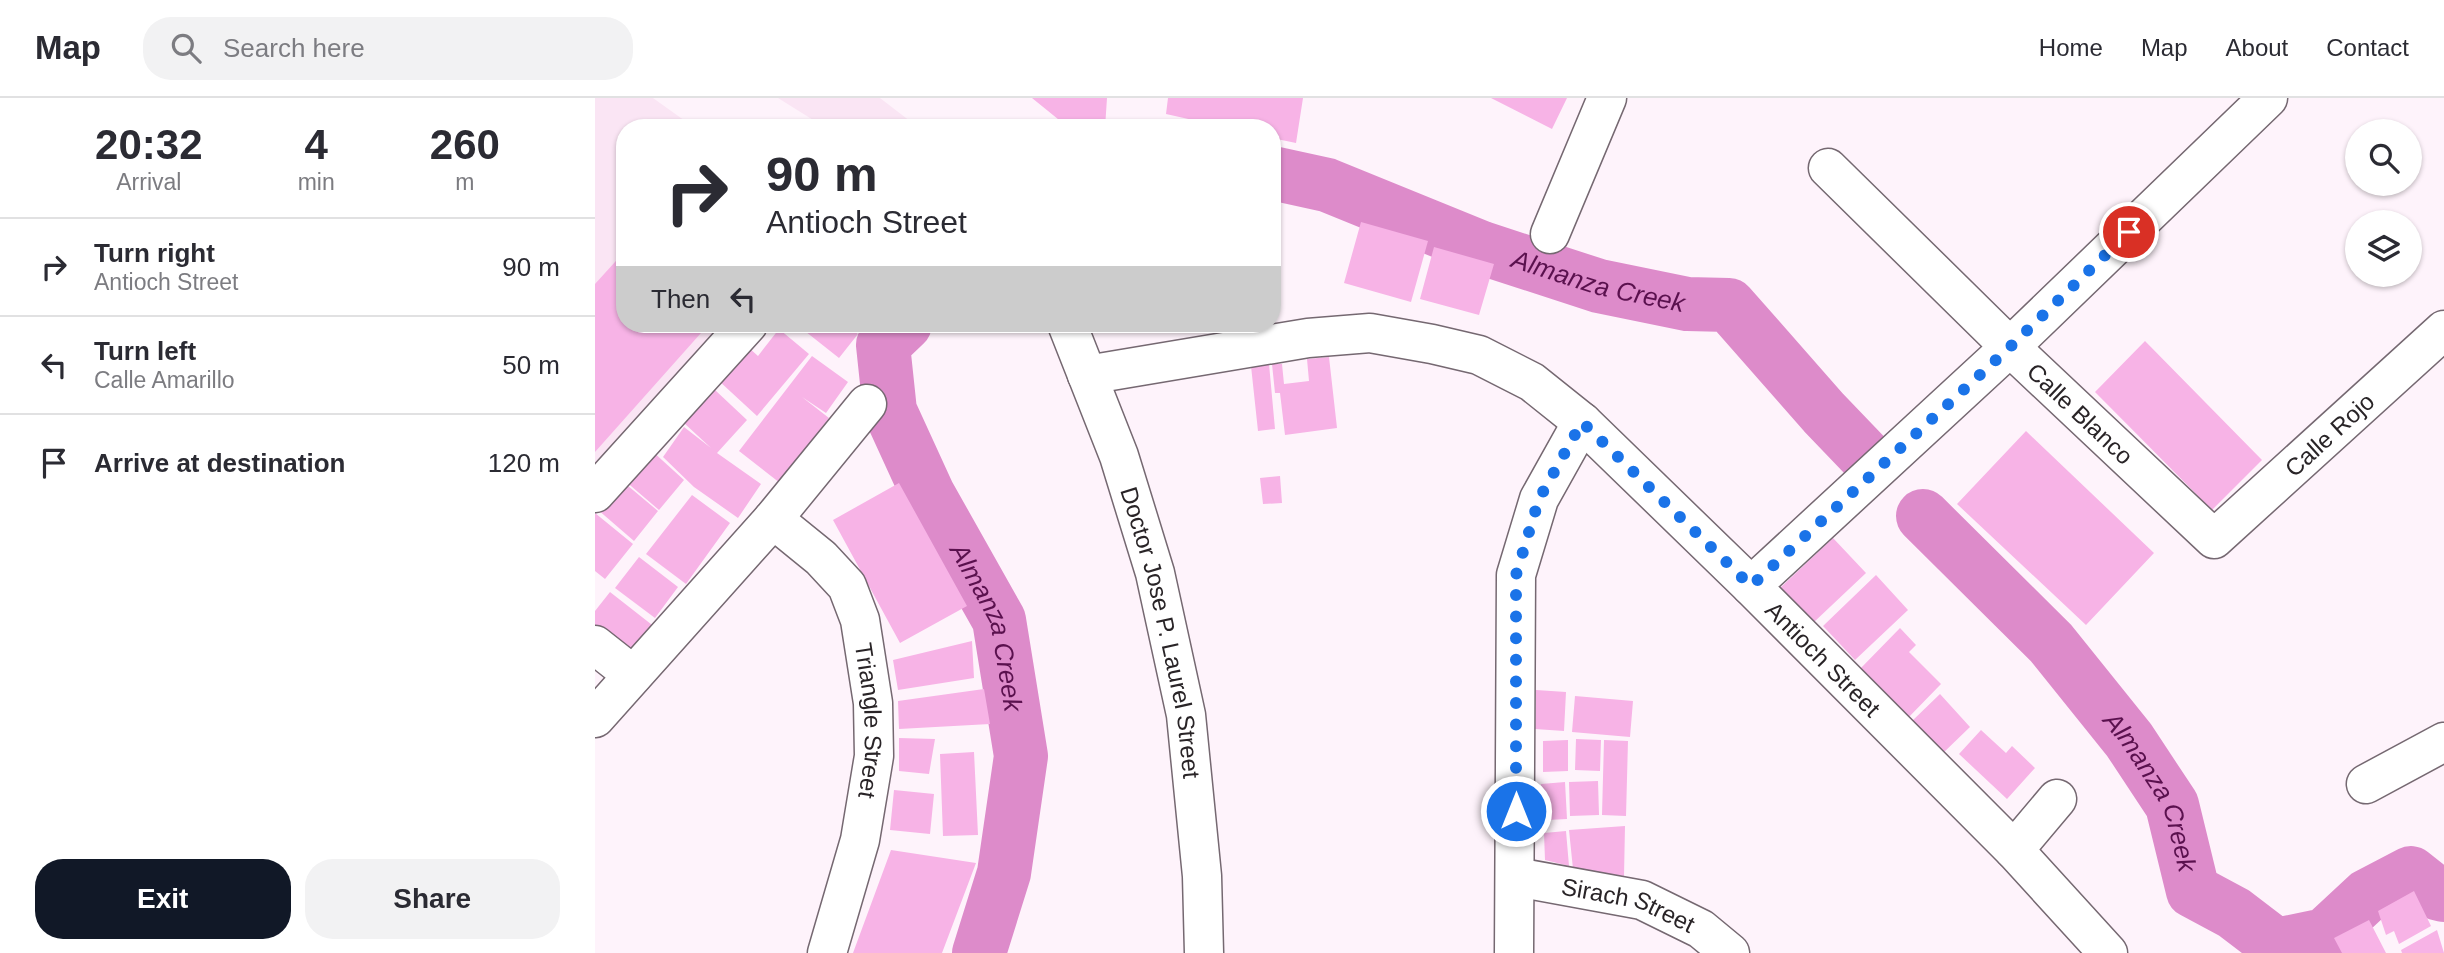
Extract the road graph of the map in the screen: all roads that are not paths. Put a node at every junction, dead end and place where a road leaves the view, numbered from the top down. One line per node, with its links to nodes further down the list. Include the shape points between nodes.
1 (1607, 98): 4 (street)
2 (2269, 98): 8 (street)
3 (1828, 168): 8 (street, Calle Blanco)
4 (1550, 234)
5 (2444, 330): 14 (street, Calle Rojo)
6 (740, 333): 12 (street)
7 (1073, 333): 9 (street, Doctor Jose P. Laurel Street)
8 (2010, 347): 14 (street, Calle Blanco); 15 (street)
9 (1101, 372): 11 (street, Antioch Street, via 1308,338 1370,333 1479,355 1532,383); 25 (street, Doctor Jose P. Laurel Street, via 1119,456 1155,573 1186,715 1202,876)
10 (867, 404): 13 (street)
11 (1582, 422): 15 (street, Antioch Street); 23 (street, via 1539,499 1516,575)
12 (595, 493)
13 (773, 519): 17 (street); 24 (street, Triangle Street, via 847,586 860,620 873,703 874,756 860,840)
14 (2214, 539)
15 (1751, 586): 22 (street, Antioch Street)
16 (595, 645): 17 (street)
17 (633, 676): 18 (street)
18 (595, 718)
19 (2444, 741): 20 (street)
20 (2366, 784)
21 (2057, 800): 22 (street)
22 (2014, 850): 28 (street, Antioch Street)
23 (1516, 877): 26 (street); 27 (street, Sirach Street, via 1642,900 1701,929)
24 (827, 953)
25 (1204, 953)
26 (1514, 953)
27 (1730, 953)
28 (2108, 953)

